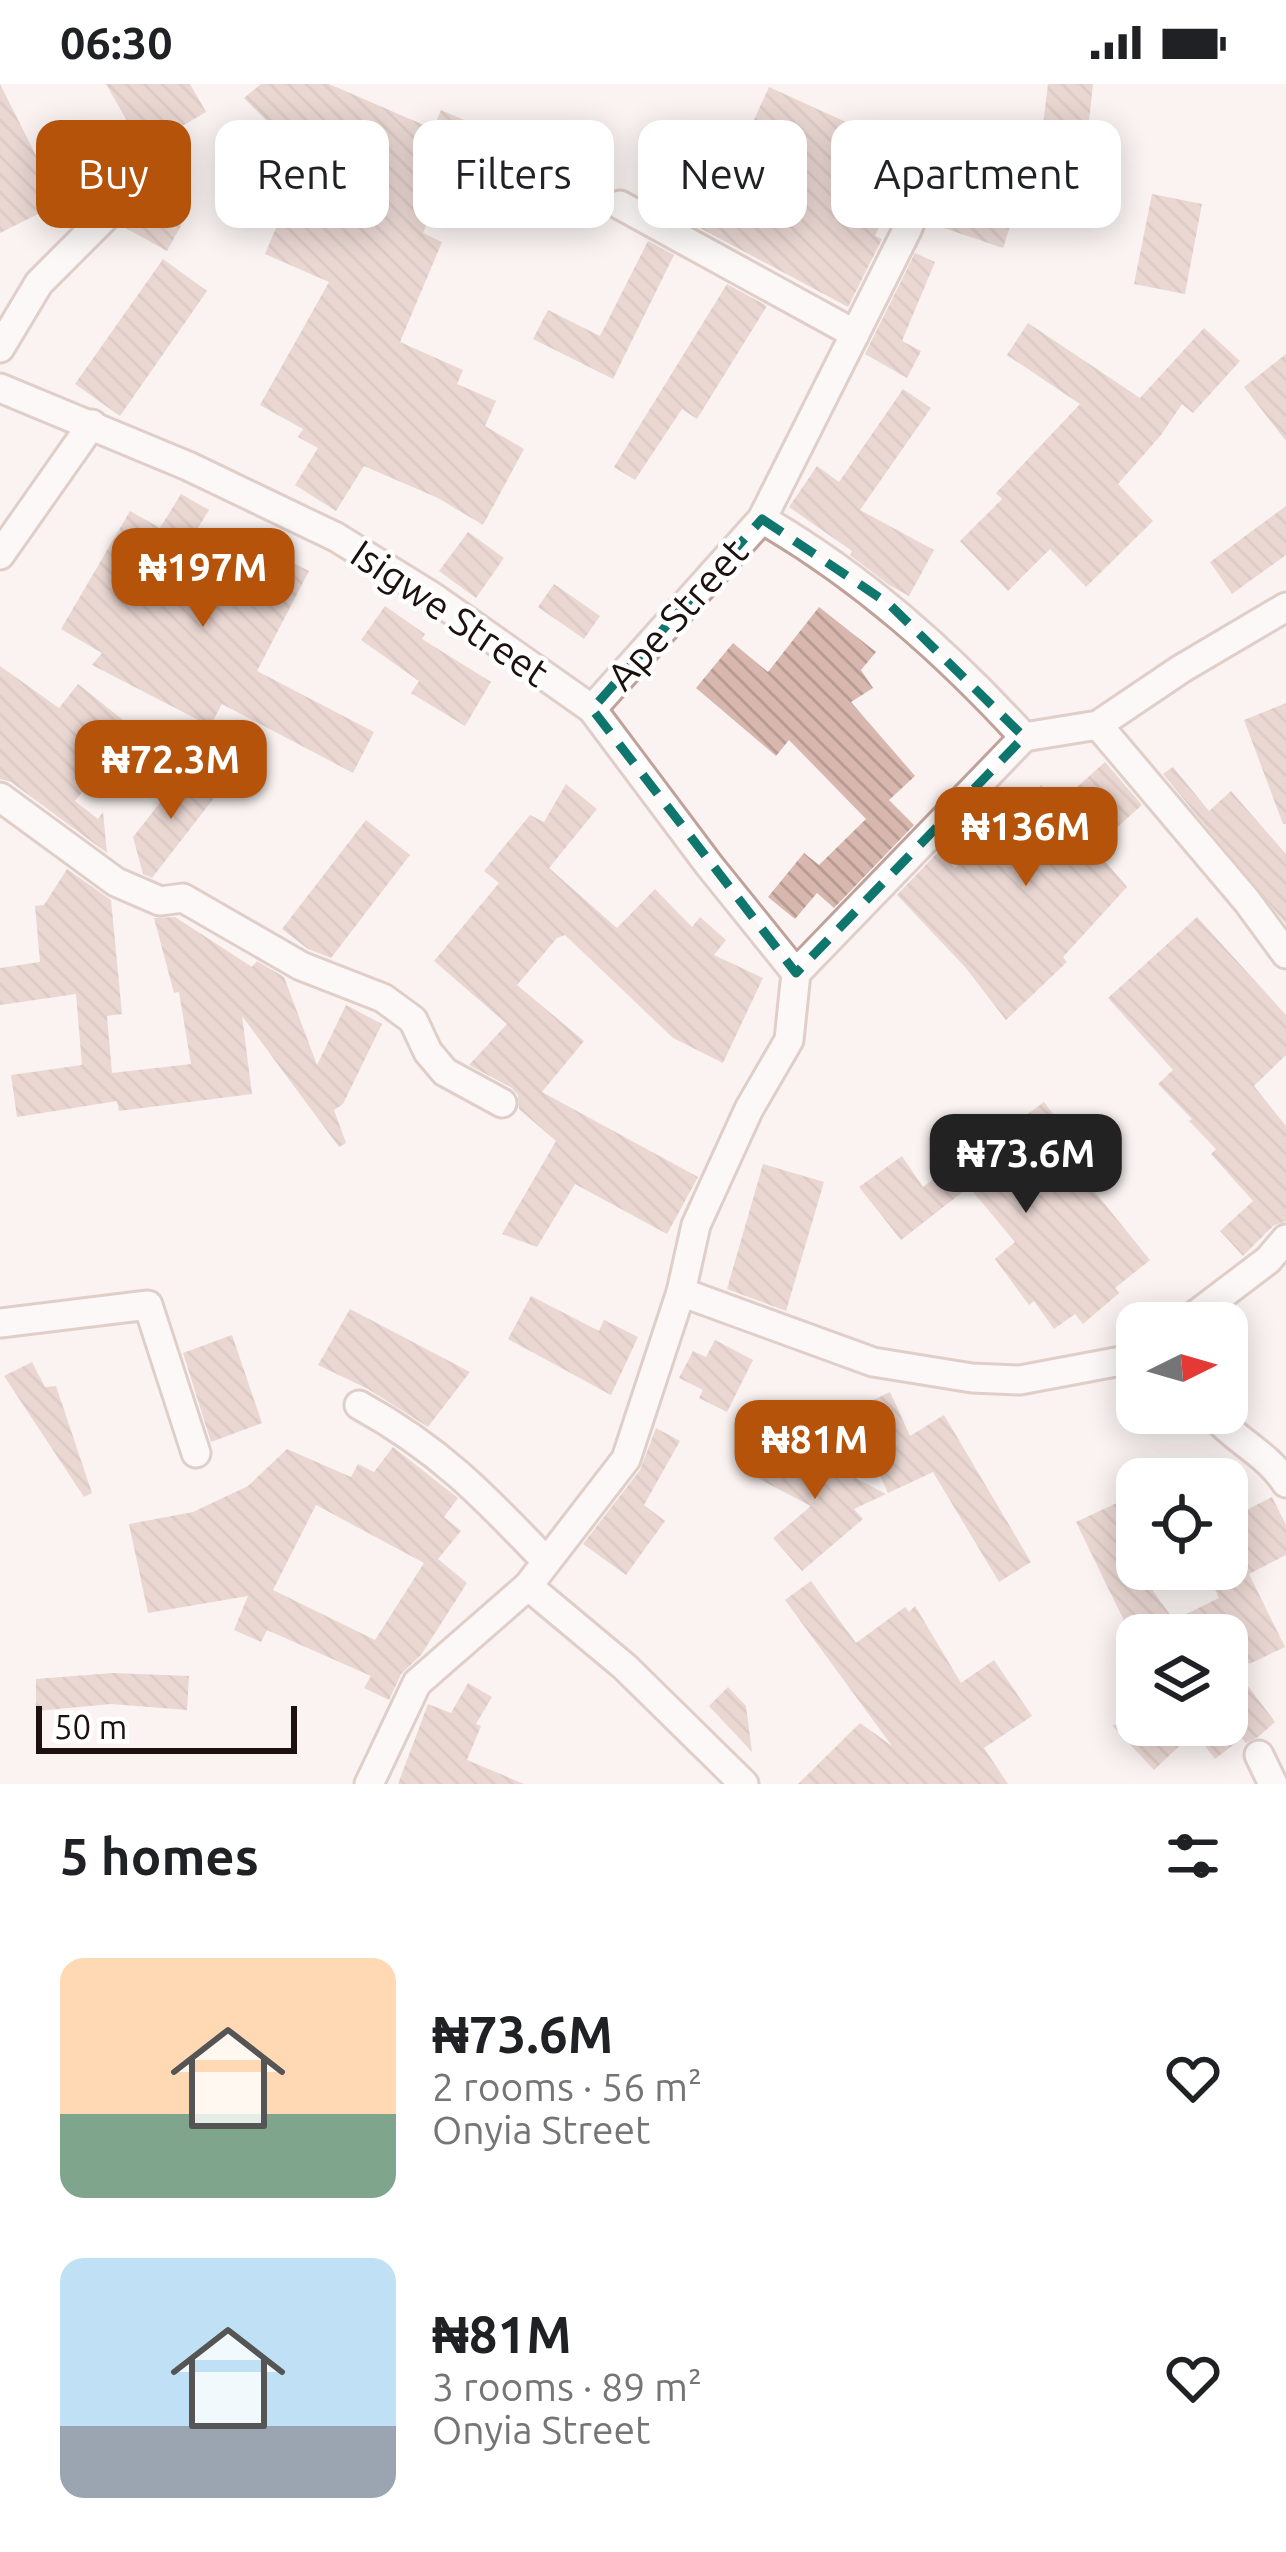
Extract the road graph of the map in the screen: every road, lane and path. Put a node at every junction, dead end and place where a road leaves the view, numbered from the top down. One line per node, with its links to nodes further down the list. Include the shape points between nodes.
1 (620, 205): 4 (street)
2 (94, 228): 5 (street, via 39,284)
3 (905, 228): 4 (street, Ape Street)
4 (855, 334): 8 (street, Ape Street)
5 (0, 348)
6 (0, 388): 7 (street, Isigwe Street)
7 (92, 424): 9 (street); 11 (street, Isigwe Street, via 336,538)
8 (762, 519): 11 (street, Ape Street); 13 (street, via 889,604)
9 (0, 555)
10 (1286, 608): 12 (street)
11 (592, 709): 16 (street, Isigwe Street)
12 (1097, 725): 13 (street); 15 (street)
13 (1024, 737): 16 (street)
14 (0, 797): 17 (street, via 116,882 160,901 183,898 301,966 383,998 412,1019 445,1072)
15 (1286, 954)
16 (796, 973): 19 (street, via 790,1040 695,1225)
17 (502, 1103)
18 (1286, 1239): 20 (street)
19 (681, 1292): 22 (street, via 873,1363 1020,1380); 27 (street, via 626,1459)
20 (1213, 1302)
21 (0, 1322): 25 (street, via 148,1305)
22 (1116, 1362)
23 (359, 1405): 27 (street, via 469,1480)
24 (1230, 1434): 26 (street, via 1275,1465)
25 (196, 1453)
26 (1286, 1483)
27 (545, 1560): 28 (street)
28 (528, 1586): 30 (street, via 417,1683); 31 (street, via 625,1666)
29 (1259, 1756): 32 (street)
30 (369, 1784)
31 (743, 1784)
32 (1273, 1784)

